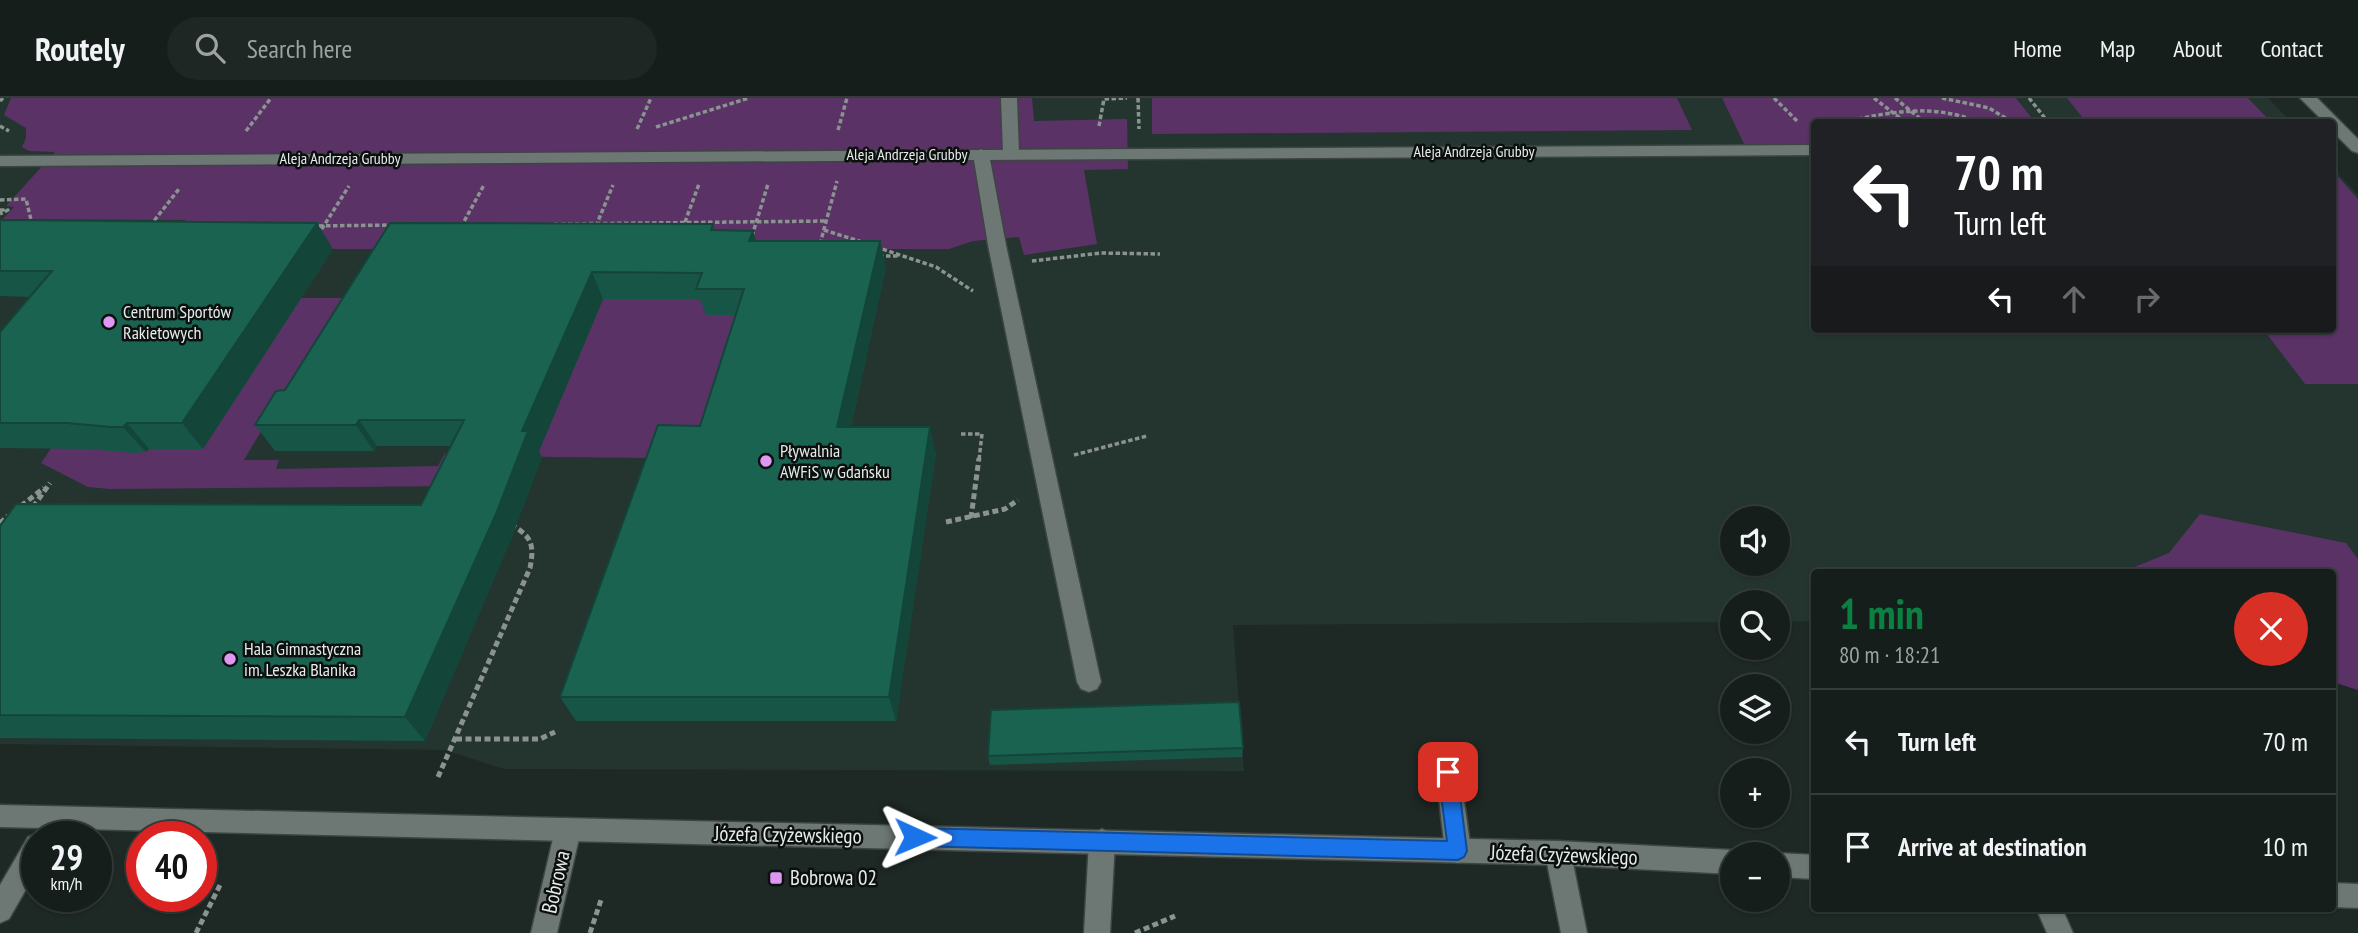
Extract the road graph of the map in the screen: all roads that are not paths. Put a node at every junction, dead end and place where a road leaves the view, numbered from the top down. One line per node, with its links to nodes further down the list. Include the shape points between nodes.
1 (1009, 98): 7 (street)
2 (2308, 98): 3 (street)
3 (2328, 119)
4 (2336, 127): 5 (street)
5 (2358, 148)
6 (1811, 150): 7 (street, Aleja Andrzeja Grubby)
7 (1011, 153): 8 (street, Aleja Andrzeja Grubby)
8 (981, 154): 9 (street, Aleja Andrzeja Grubby); 10 (street)
9 (0, 161)
10 (1089, 682)
11 (1448, 772): 17 (street)
12 (0, 816): 13 (street, Józefa Czyżewskiego)
13 (24, 821)
14 (112, 826): 15 (street, Józefa Czyżewskiego)
15 (568, 830): 16 (street, Józefa Czyżewskiego); 27 (street, Bobrowa)
16 (1102, 841): 17 (street, Józefa Czyżewskiego); 28 (street)
17 (1458, 851): 18 (street, Józefa Czyżewskiego)
18 (1558, 853): 19 (street, Józefa Czyżewskiego); 29 (street)
19 (1720, 861)
20 (1790, 866): 21 (street)
21 (1811, 867)
22 (21, 873): 25 (street)
23 (2336, 895): 24 (street)
24 (2358, 896)
25 (0, 910)
26 (2051, 912): 30 (street)
27 (544, 933)
28 (1097, 933)
29 (1574, 933)
30 (2060, 933)

